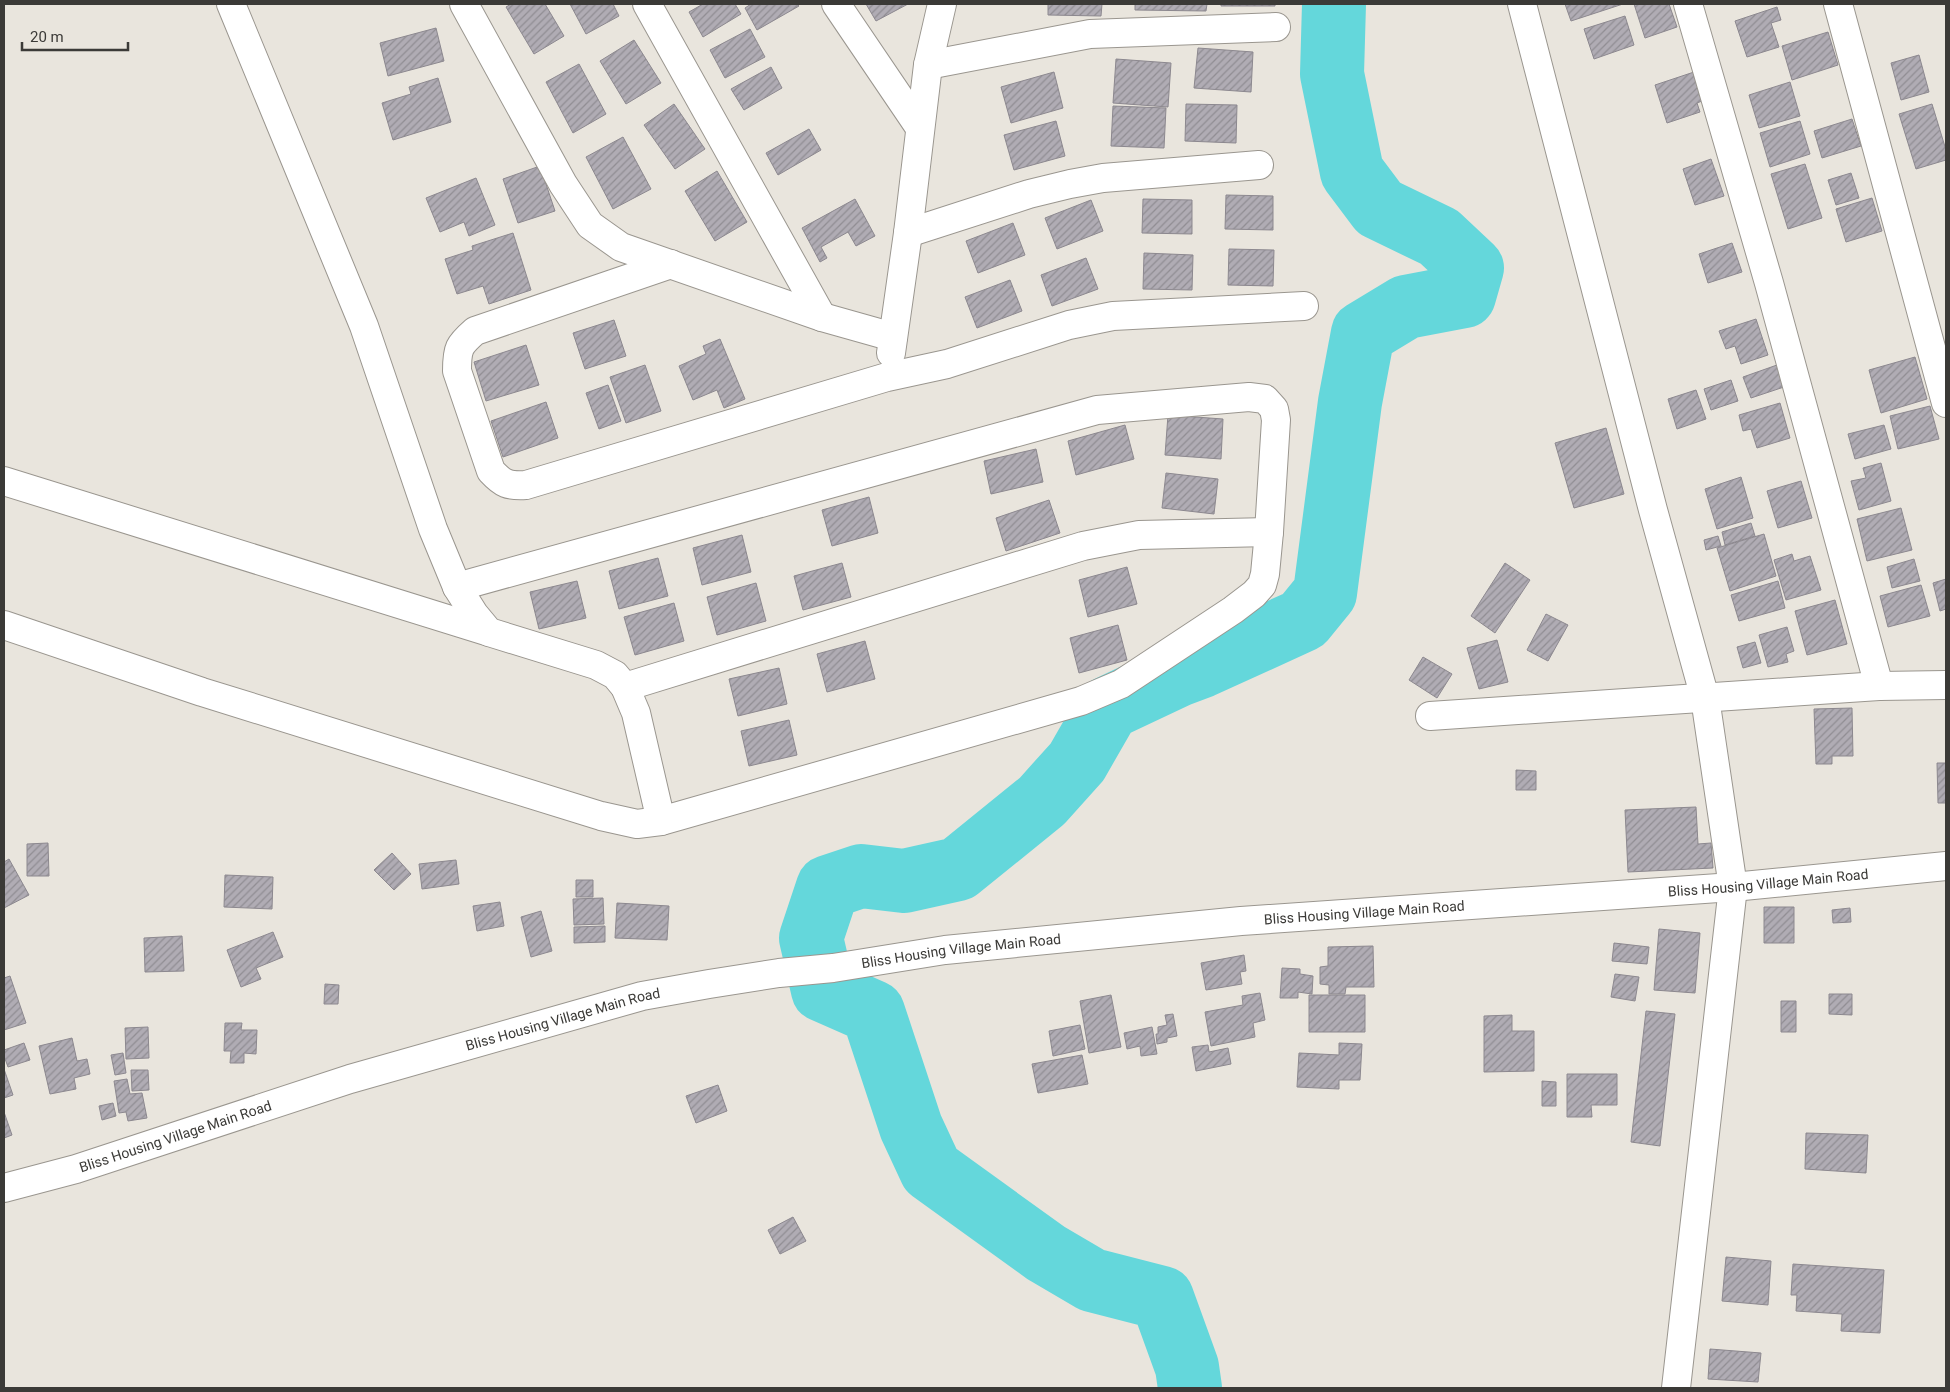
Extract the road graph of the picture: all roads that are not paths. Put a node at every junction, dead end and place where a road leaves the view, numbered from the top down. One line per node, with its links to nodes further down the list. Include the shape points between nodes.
1 (231, 4): 22 (street, via 364,326 433,529)
2 (464, 4): 14 (street, via 562,184 590,224 621,246)
3 (647, 4): 16 (street)
4 (836, 4): 11 (street)
5 (942, 4): 10 (street)
6 (1522, 4): 28 (street)
7 (1688, 4): 26 (street, via 1769,283)
8 (1838, 4): 19 (street)
9 (1276, 27): 10 (street, via 1090,34)
10 (928, 65): 11 (street)
11 (920, 128): 13 (street)
12 (1259, 165): 13 (street, via 1103,178 1070,184)
13 (908, 233): 17 (street)
14 (671, 264): 16 (street); 18 (street, via 475,331 460,344 457,370 491,470 499,480 510,486 526,485)
15 (1304, 306): 18 (street, via 1112,316 1069,325 946,364)
16 (822, 317): 17 (street)
17 (894, 337): 18 (street)
18 (887, 376)
19 (1946, 403)
20 (4, 481): 24 (street)
21 (1269, 532): 22 (street, via 1276,420 1274,409 1265,399 1249,396 1097,410); 27 (street, via 1140,536 1083,546); 30 (street, via 1265,574 1262,585 1254,594 1121,684 1081,701)
22 (458, 587): 24 (street)
23 (4, 625): 30 (street, via 202,692 602,816 637,824)
24 (489, 632): 27 (street, via 596,666 615,675)
25 (1946, 685): 26 (street)
26 (1879, 686): 28 (street)
27 (625, 687): 30 (street, via 636,713)
28 (1705, 698): 29 (street); 32 (street)
29 (1430, 716)
30 (661, 821)
31 (1946, 866): 32 (street, Bliss Housing Village Main Road)
32 (1733, 888): 33 (street, Bliss Housing Village Main Road, via 1231,922 945,950 642,996 350,1079 76,1169); 34 (street)
33 (4, 1188)
34 (1676, 1388)

